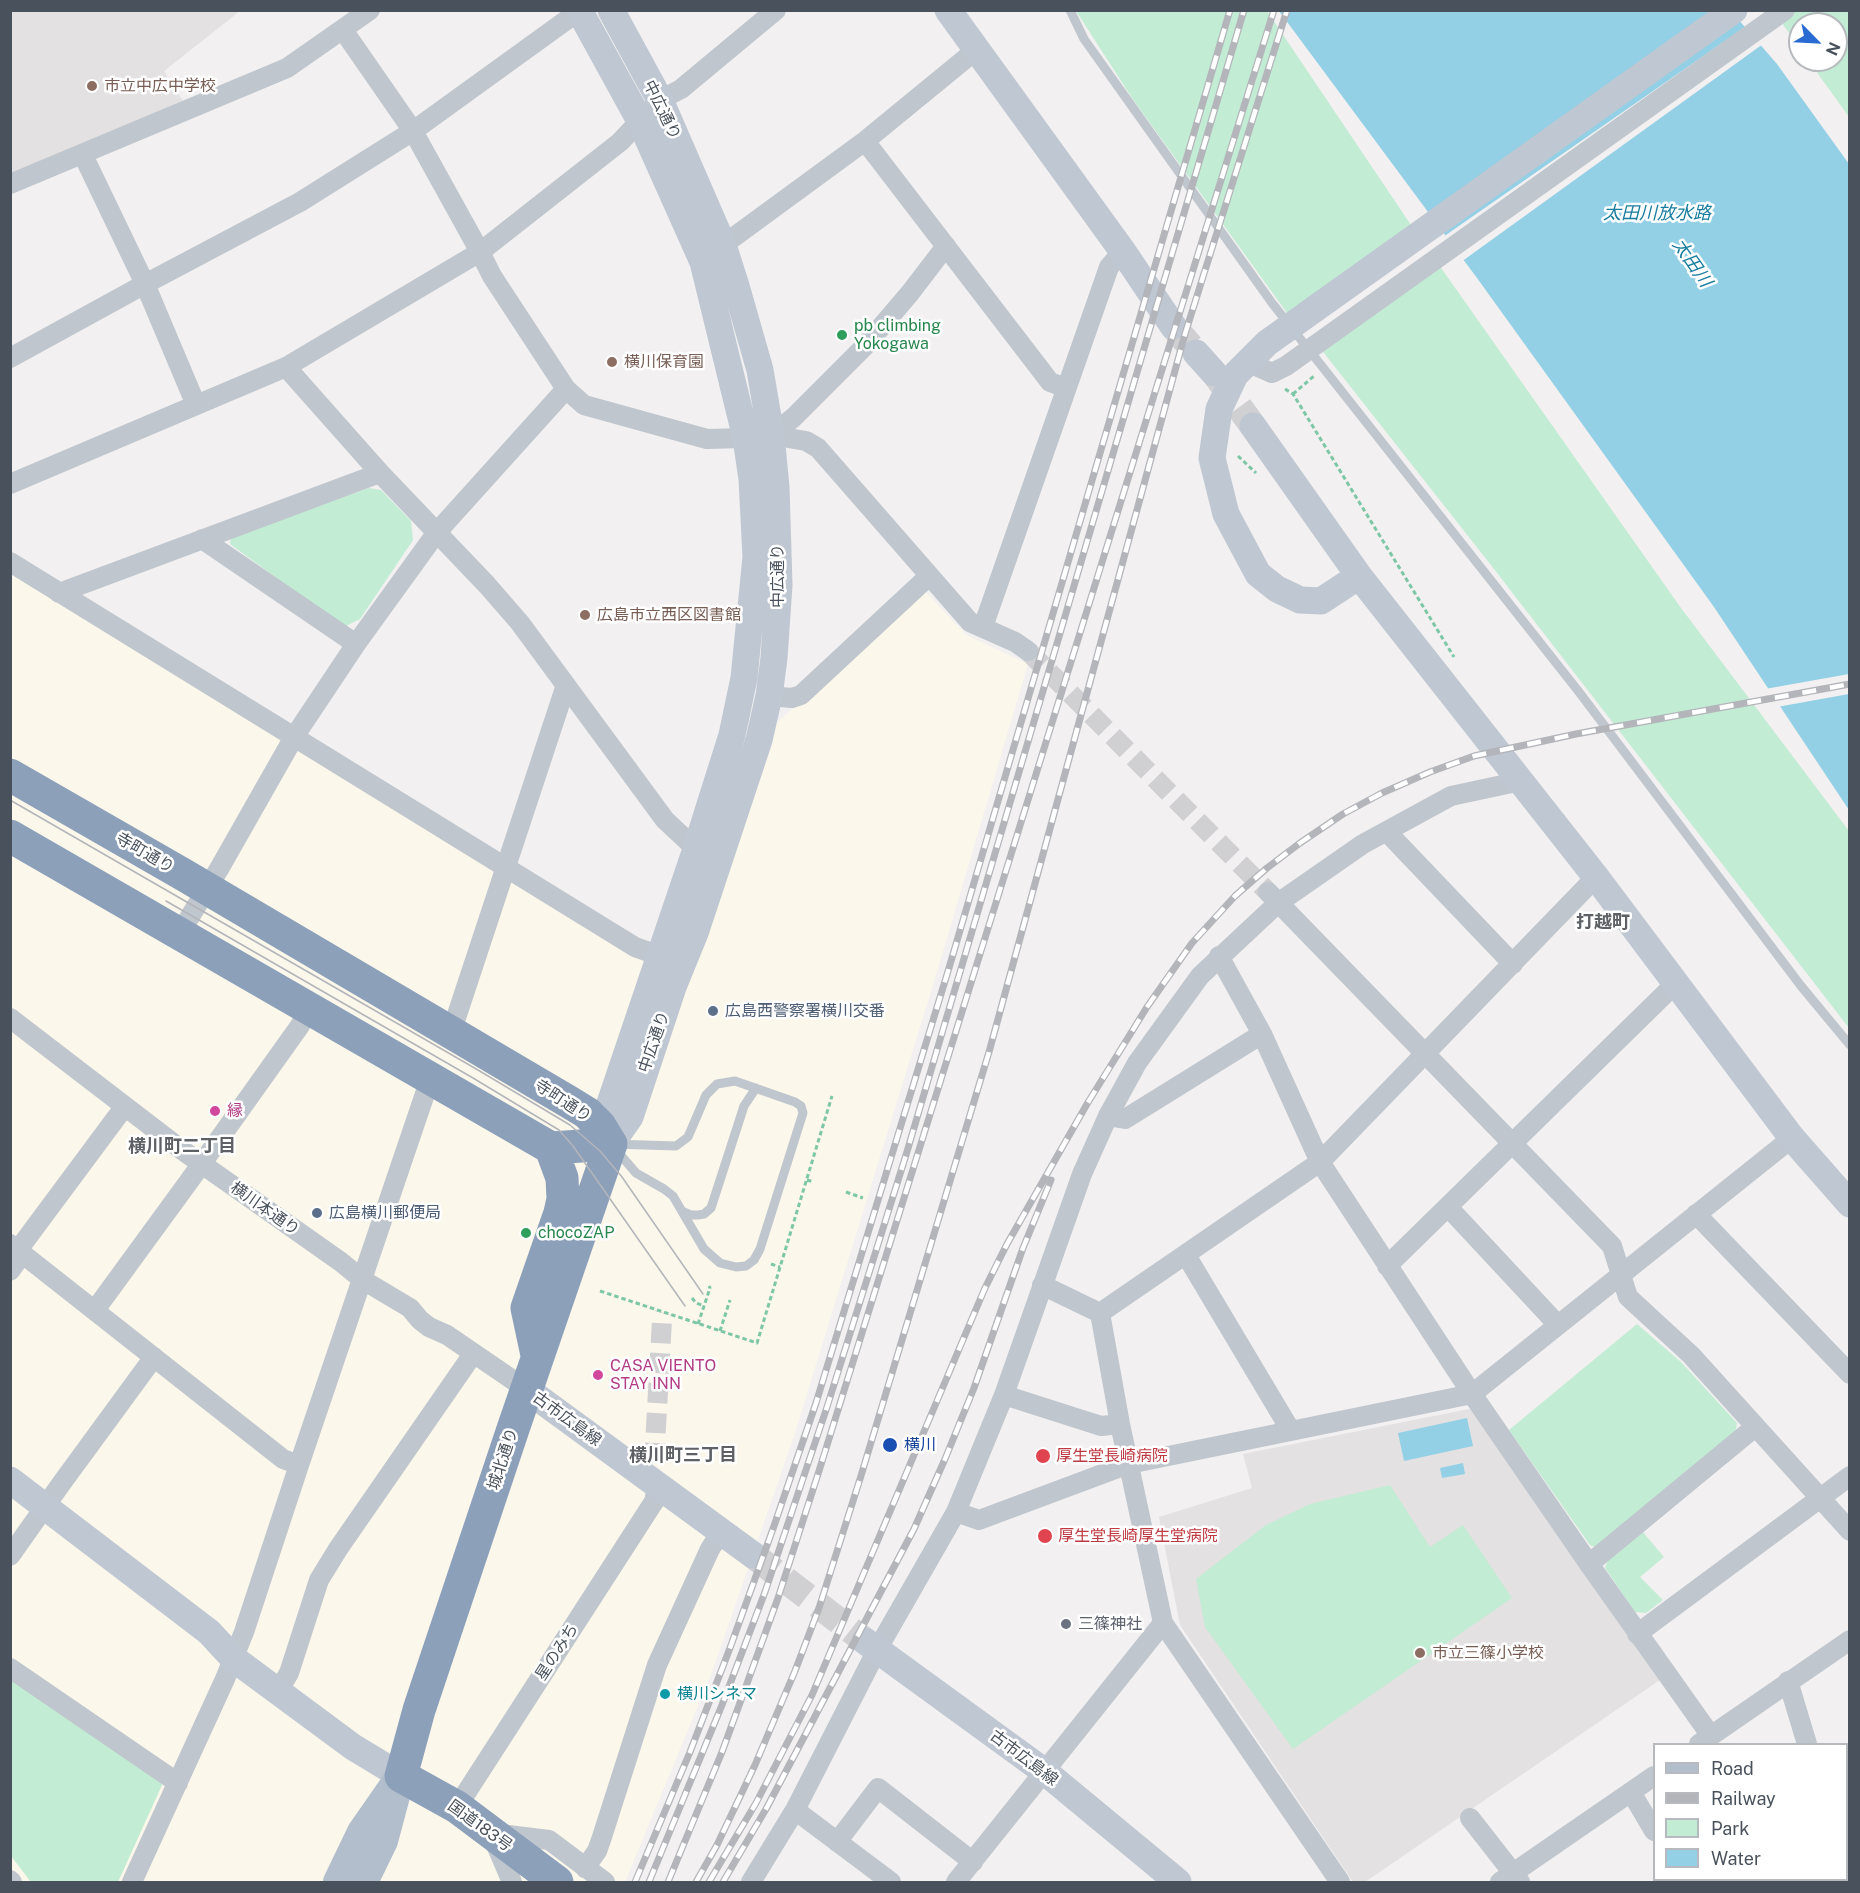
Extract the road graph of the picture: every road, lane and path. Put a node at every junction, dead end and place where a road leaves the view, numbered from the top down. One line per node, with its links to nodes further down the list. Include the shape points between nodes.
1 (370, 10): 9 (street)
2 (611, 10): 11 (street, 中広通り)
3 (776, 10): 11 (street, via 681,89)
4 (948, 10): 10 (street)
5 (1070, 10): 71 (lane, via 1084,39 1272,303 1579,692)
6 (1734, 10): 25 (street, via 1267,343)
7 (1785, 10): 25 (street, via 1286,366 1272,373)
8 (579, 11): 12 (street); 13 (street)
9 (343, 30): 13 (street); 15 (street, via 287,68)
10 (976, 50): 14 (street); 20 (street)
11 (660, 100): 12 (street); 17 (street, 中広通り)
12 (640, 121): 19 (street, via 620,142); 35 (street, via 703,262)
13 (413, 131): 19 (street); 21 (street, via 300,202)
14 (865, 141): 17 (street); 18 (street)
15 (83, 155): 16 (street); 21 (street)
16 (10, 184)
17 (723, 245): 35 (street, 中広通り, via 760,370)
18 (946, 246): 30 (street, via 1050,382); 35 (street, via 842,370 794,418)
19 (480, 252): 26 (street); 31 (street)
20 (1124, 253): 22 (street); 30 (street, via 1109,267)
21 (145, 285): 24 (street); 33 (street)
22 (1173, 326)
23 (1196, 353): 27 (street)
24 (10, 358)
25 (1247, 362): 44 (street, via 1235,375 1220,409 1212,458 1226,514 1258,574 1300,600 1321,601)
26 (286, 368): 33 (street); 37 (street)
27 (1214, 373)
28 (1307, 382): 32 (path)
29 (1282, 386): 32 (path)
30 (1066, 388): 46 (street)
31 (566, 389): 35 (street, via 584,405 707,439); 40 (street)
32 (1293, 394): 49 (path)
33 (196, 405): 39 (street)
34 (1253, 426): 44 (street)
35 (759, 436): 43 (street, via 806,441 818,448); 51 (street, 中広通り, via 776,487 779,585); 57 (street, via 753,480 756,557 744,678)
36 (1238, 456): 38 (path)
37 (380, 473): 40 (street); 41 (street)
38 (1258, 474)
39 (10, 484)
40 (437, 532): 47 (street); 50 (street, via 520,623)
41 (202, 539): 45 (street); 47 (street)
42 (10, 562): 45 (street)
43 (929, 576): 46 (street, via 970,622); 51 (street, via 801,695)
44 (1359, 576): 54 (street)
45 (59, 593): 52 (street)
46 (983, 627): 48 (street)
47 (356, 644): 52 (street)
48 (1028, 651)
49 (1458, 664)
50 (566, 685): 57 (street, via 665,820); 58 (street)
51 (769, 696): 57 (street, 中広通り, via 759,740)
52 (294, 737): 58 (street); 60 (street)
53 (10, 775): 60 (highway, 寺町通り)
54 (1521, 781): 55 (street, via 1450,796); 59 (street)
55 (1387, 832): 61 (street); 65 (street)
56 (10, 836): 62 (highway)
57 (708, 853): 63 (street); 79 (street, 中広通り, via 695,933 630,1117)
58 (506, 867): 63 (street, via 635,947); 69 (street)
59 (1596, 877): 65 (street); 66 (street)
60 (208, 889): 62 (street); 69 (highway, 寺町通り)
61 (1273, 897): 64 (street); 72 (street)
62 (180, 933): 67 (highway)
63 (660, 956): 79 (street, via 608,1109)
64 (1219, 956): 70 (street); 76 (street, via 1137,1063)
65 (1513, 964): 72 (street)
66 (1676, 983): 77 (street); 78 (street)
67 (310, 1009): 73 (highway); 82 (street)
68 (10, 1018): 75 (street, 横川本通り)
69 (451, 1033): 79 (highway, 寺町通り, via 587,1113)
70 (1262, 1034): 76 (street, via 1125,1119); 81 (street)
71 (1850, 1045)
72 (1425, 1055): 78 (street); 81 (street)
73 (430, 1079): 80 (highway); 100 (street)
74 (756, 1089): 79 (lane, via 735,1081 717,1084 706,1095 688,1137 676,1146); 89 (lane, via 744,1106 711,1208 698,1215); 89 (lane, via 795,1102 803,1113 754,1260 736,1267 720,1263 695,1237)
75 (125, 1106): 82 (street, 横川本通り); 93 (street)
76 (1108, 1116): 101 (street, via 1082,1174)
77 (1792, 1138): 87 (street); 90 (street)
78 (1513, 1142): 88 (street); 99 (street, via 1612,1246)
79 (611, 1144): 80 (highway, 寺町通り); 89 (lane, via 636,1173 669,1192); 115 (highway, 城北通り)
80 (551, 1148): 115 (highway, via 562,1178 563,1199 527,1308)
81 (1320, 1162): 94 (street); 96 (street)
82 (201, 1163): 100 (street, 横川本通り); 106 (street)
83 (797, 1178): 84 (path)
84 (814, 1182)
85 (846, 1192): 86 (path)
86 (863, 1198)
87 (1850, 1204)
88 (1448, 1207): 96 (street); 109 (street)
89 (682, 1211)
90 (1696, 1214): 99 (street); 116 (street)
91 (784, 1220): 92 (path)
92 (794, 1223)
93 (17, 1249): 98 (street); 106 (street)
94 (1186, 1255): 107 (street); 122 (street)
95 (771, 1264): 97 (path)
96 (1387, 1266): 118 (street)
97 (780, 1267)
98 (10, 1271)
99 (1621, 1273): 109 (street); 121 (street, via 1628,1297 1691,1355)
100 (363, 1280): 113 (street, 横川本通り, via 384,1286 420,1320); 124 (street)
101 (1042, 1285): 107 (street); 119 (street)
102 (709, 1286): 105 (path)
103 (692, 1298): 105 (path)
104 (730, 1299): 110 (path)
105 (704, 1306): 108 (path)
106 (95, 1310): 114 (street)
107 (1100, 1313): 120 (street)
108 (698, 1324)
109 (1558, 1324): 118 (street)
110 (720, 1331)
111 (757, 1343): 112 (path)
112 (763, 1344)
113 (473, 1354): 117 (street, 横川本通り); 143 (street, via 319,1580 289,1673)
114 (154, 1357): 124 (street, via 283,1459); 129 (street)
115 (537, 1357): 117 (highway, 城北通り)
116 (1850, 1374)
117 (526, 1389): 132 (street, 古市広島線); 147 (highway, 城北通り)
118 (1472, 1394): 122 (street); 135 (street)
119 (1004, 1395): 120 (street, via 1101,1426); 130 (street)
120 (1120, 1424): 123 (street)
121 (1755, 1427): 128 (street); 135 (street)
122 (1291, 1431): 123 (street)
123 (1129, 1464): 130 (street, via 979,1520); 136 (street)
124 (299, 1465): 140 (street)
125 (1850, 1476): 128 (street)
126 (10, 1480): 129 (street)
127 (655, 1496): 151 (street, 星のみち)
128 (1820, 1498): 131 (street); 137 (street)
129 (46, 1506): 133 (street); 140 (street, via 209,1632)
130 (956, 1512): 139 (street)
131 (1850, 1531)
132 (721, 1532): 134 (street, 古市広島線); 158 (street, via 657,1665 601,1840)
133 (10, 1556)
134 (753, 1556)
135 (1588, 1564): 137 (street)
136 (1163, 1623): 146 (street); 170 (street)
137 (1637, 1634): 144 (street)
138 (1850, 1640): 142 (street)
139 (871, 1645): 146 (street, 古市広島線); 152 (street)
140 (234, 1659): 143 (street); 149 (street)
141 (10, 1668): 149 (street)
142 (1788, 1681): 144 (street); 145 (street)
143 (278, 1691): 147 (street, via 353,1747)
144 (1705, 1740)
145 (1807, 1743)
146 (1045, 1772): 157 (street); 169 (street, 古市広島線)
147 (400, 1776): 151 (highway, 国道183号); 161 (main road, via 362,1832); 162 (main road, via 383,1841)
148 (1653, 1777): 150 (street)
149 (178, 1783): 160 (street)
150 (1631, 1792): 154 (street); 159 (street)
151 (457, 1808): 155 (highway, 国道183号)
152 (795, 1810): 156 (street); 166 (street)
153 (1470, 1818): 159 (street)
154 (1653, 1829)
155 (491, 1833): 158 (street, via 549,1840); 163 (street); 164 (highway, 国道183号)
156 (837, 1842): 157 (street, via 878,1788); 167 (street)
157 (973, 1862): 168 (street)
158 (585, 1868): 165 (street)
159 (1511, 1879)
160 (132, 1882)
161 (338, 1882)
162 (363, 1882)
163 (512, 1882)
164 (557, 1882)
165 (605, 1882)
166 (751, 1882)
167 (891, 1882)
168 (956, 1882)
169 (1178, 1882)
170 (1340, 1882)

